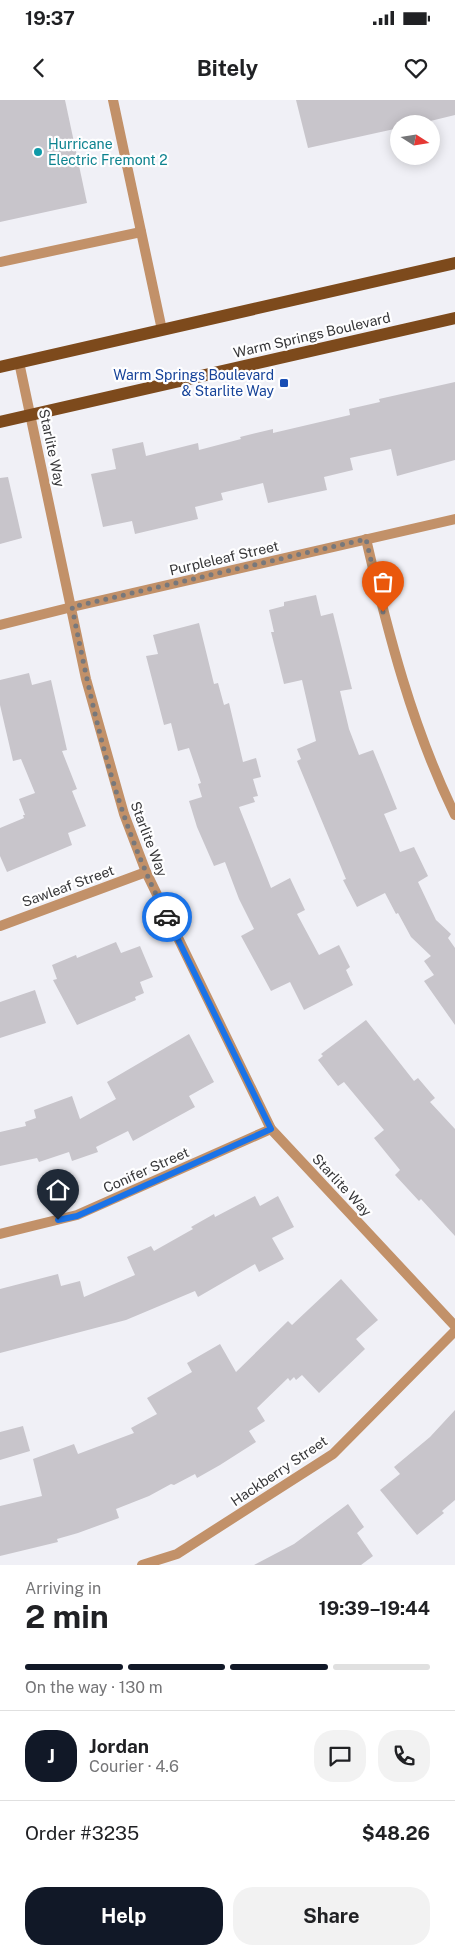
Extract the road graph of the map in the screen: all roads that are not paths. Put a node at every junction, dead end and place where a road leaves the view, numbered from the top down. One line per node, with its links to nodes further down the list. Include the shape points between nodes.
1 (113, 100): 2 (street)
2 (141, 232): 3 (street); 6 (street)
3 (0, 262)
4 (455, 264): 6 (main road)
5 (455, 318): 9 (main road, Warm Springs Boulevard)
6 (162, 330): 7 (main road)
7 (19, 362): 8 (main road); 9 (street, Starlite Way)
8 (0, 367)
9 (31, 415): 10 (main road, Warm Springs Boulevard); 13 (street, Starlite Way)
10 (0, 422)
11 (455, 519): 12 (street, Purpleleaf Street)
12 (366, 539): 13 (street, Purpleleaf Street); 15 (street, via 407,694)
13 (72, 607): 14 (street, Purpleleaf Street); 16 (street, Starlite Way, via 86,679 106,753)
14 (0, 625)
15 (455, 815)
16 (146, 872): 17 (street, Sawleaf Street); 18 (street, Starlite Way)
17 (0, 926)
18 (271, 1129): 19 (street, Conifer Street, via 77,1216); 20 (street, Starlite Way)
19 (0, 1234)
20 (455, 1326)
21 (455, 1331): 22 (street, Hackberry Street, via 333,1454 177,1554)
22 (142, 1565)

